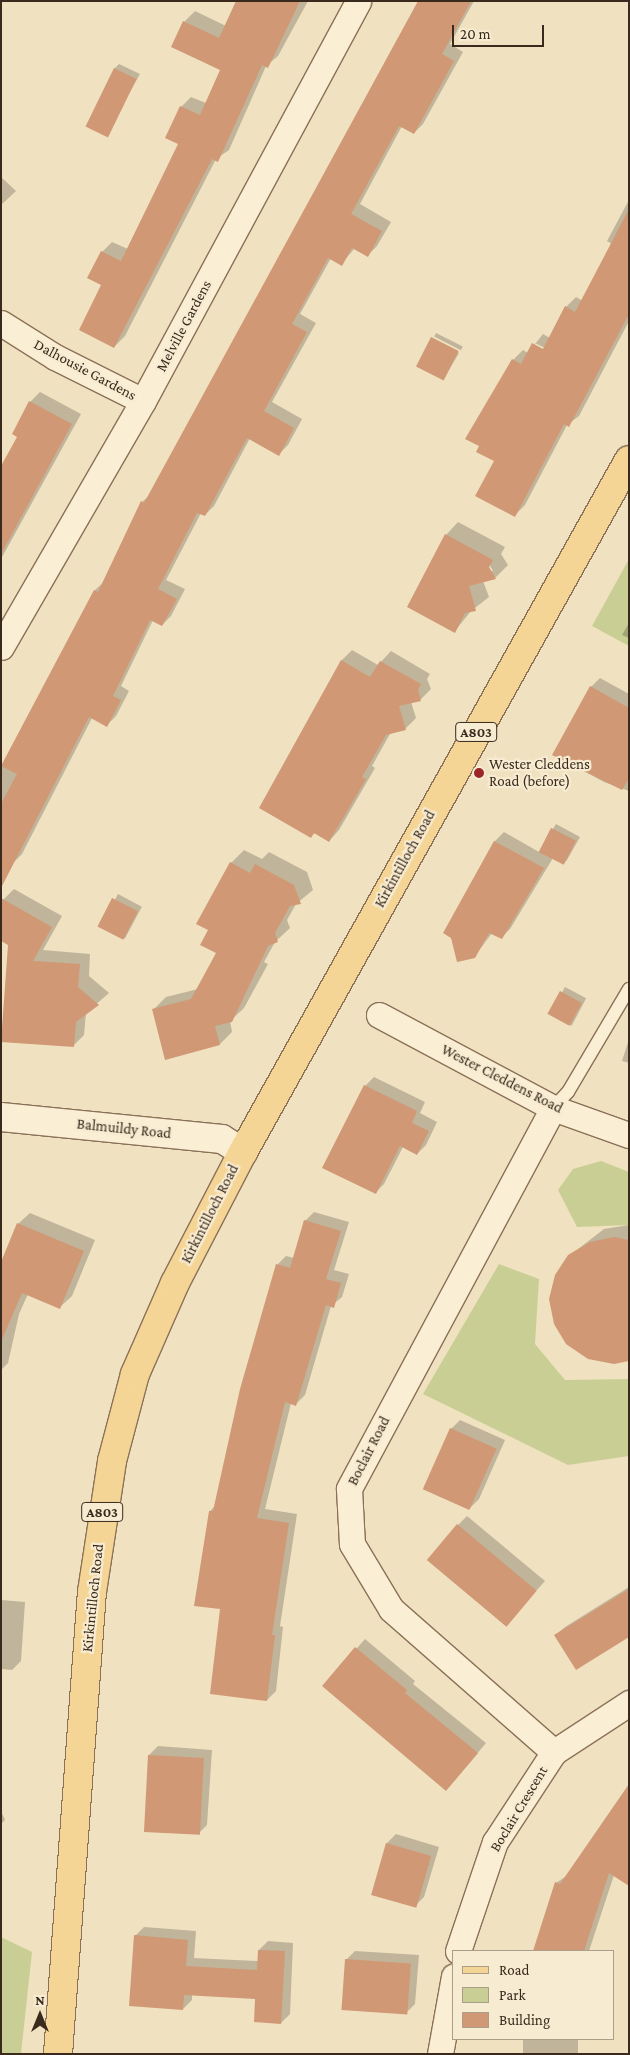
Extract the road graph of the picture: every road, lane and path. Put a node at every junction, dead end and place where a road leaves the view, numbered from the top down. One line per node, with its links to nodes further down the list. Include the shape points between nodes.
1 (358, 1): 3 (street, Melville Gardens)
2 (1, 323): 3 (street, Dalhousie Gardens, via 54,357)
3 (144, 401): 5 (street, Melville Gardens)
4 (626, 472): 11 (main road, Kirkintilloch Road / A803)
5 (1, 647)
6 (629, 988): 8 (lane, via 568,1092)
7 (379, 1016): 8 (street, Wester Cleddens Road)
8 (553, 1108): 10 (street, Wester Cleddens Road); 13 (street, Boclair Road, via 349,1489 352,1544 391,1609)
9 (1, 1117): 11 (street, Balmuildy Road, via 222,1139)
10 (629, 1135)
11 (243, 1152): 16 (main road, Kirkintilloch Road / A803, via 175,1283 135,1374 112,1461 84,1677)
12 (629, 1703): 13 (street, Boclair Crescent)
13 (554, 1752): 14 (street, Boclair Crescent, via 495,1842)
14 (458, 1950)
15 (452, 1987): 17 (street)
16 (58, 2054)
17 (440, 2054)

